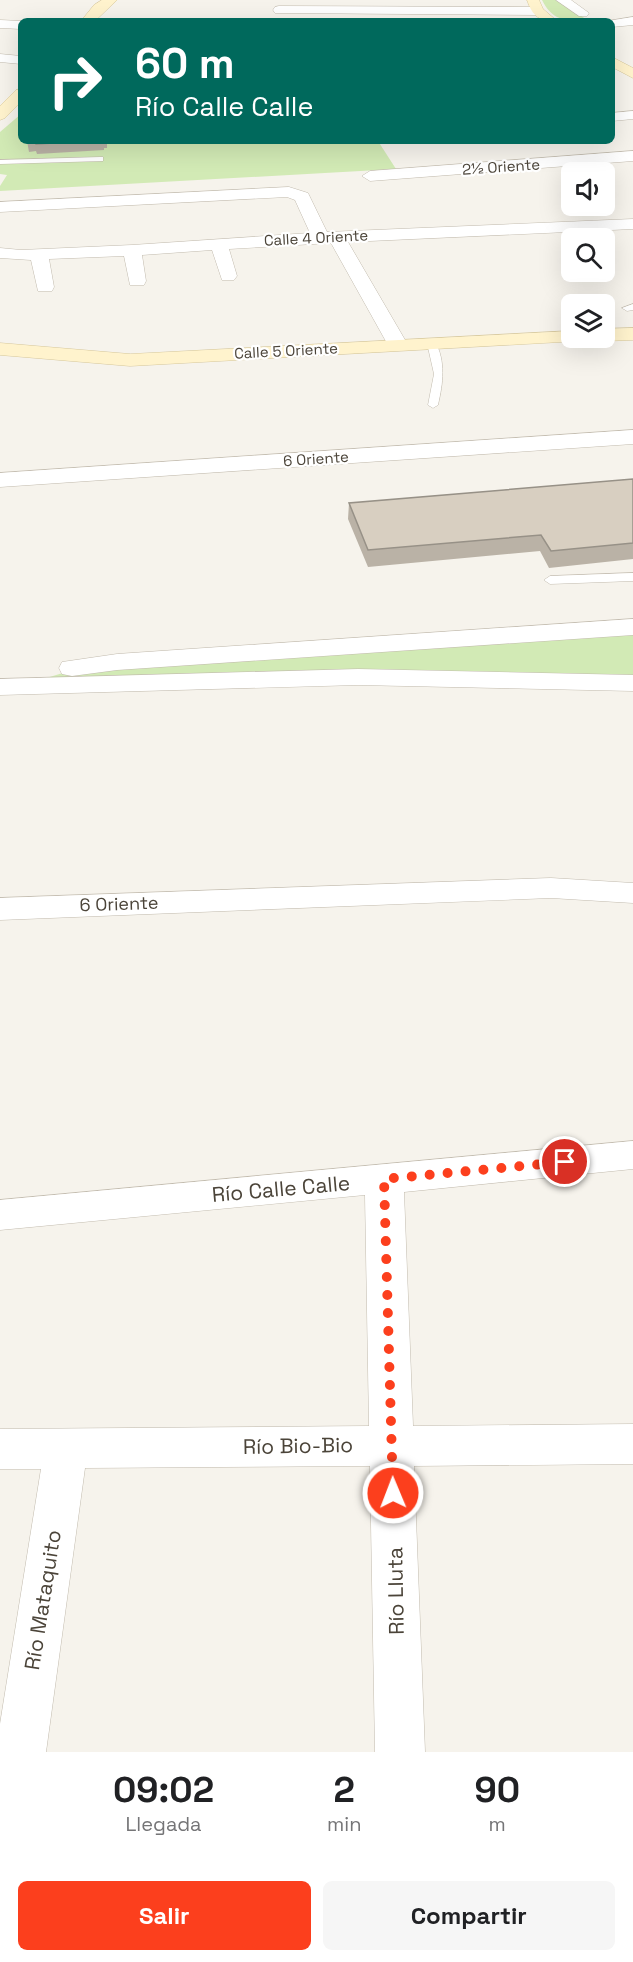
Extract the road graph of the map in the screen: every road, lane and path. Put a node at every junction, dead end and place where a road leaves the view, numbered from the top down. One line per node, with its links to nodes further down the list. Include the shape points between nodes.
1 (111, 0): 7 (main road)
2 (562, 0): 6 (street)
3 (535, 6): 5 (street); 8 (main road)
4 (278, 10): 5 (street)
5 (422, 10)
6 (583, 12)
7 (91, 18)
8 (547, 18)
9 (633, 21): 10 (street)
10 (615, 23)
11 (0, 24): 12 (street)
12 (18, 25)
13 (633, 55): 15 (main road)
14 (0, 58): 16 (street)
15 (615, 58)
16 (18, 60)
17 (615, 61): 18 (main road)
18 (633, 74)
19 (18, 96): 21 (main road)
20 (18, 111): 21 (main road)
21 (1, 113)
22 (633, 115): 23 (street)
23 (615, 117)
24 (633, 156): 27 (street, 2½ Oriente)
25 (100, 159): 26 (lane)
26 (0, 162)
27 (370, 176)
28 (0, 207): 30 (street, via 289,192 302,197)
29 (633, 224): 30 (street, Calle 4 Oriente)
30 (329, 237): 31 (street, Calle 4 Oriente); 42 (street)
31 (219, 244): 32 (street, Calle 4 Oriente); 35 (street)
32 (132, 250): 34 (street, Calle 4 Oriente); 36 (street)
33 (0, 254): 34 (street, Calle 4 Oriente)
34 (39, 254): 37 (street)
35 (228, 276)
36 (137, 281)
37 (45, 287)
38 (633, 334): 39 (main road)
39 (615, 335)
40 (561, 337): 41 (main road, Calle 5 Oriente)
41 (432, 343): 42 (main road, Calle 5 Oriente); 44 (lane, via 440,369)
42 (398, 345): 43 (main road, Calle 5 Oriente, via 130,360)
43 (0, 349)
44 (433, 405)
45 (633, 437): 46 (street, 6 Oriente)
46 (0, 480)
47 (633, 578): 48 (lane)
48 (550, 580)
49 (633, 627): 51 (street, via 117,662 59,670)
50 (633, 683): 51 (street, via 358,677)
51 (3, 687)
52 (633, 893): 53 (street, 6 Oriente, via 551,888)
53 (0, 909)
54 (633, 1155): 55 (street, Río Calle Calle)
55 (384, 1179): 56 (street, Río Calle Calle); 58 (street, Río Lluta)
56 (0, 1215)
57 (633, 1444): 58 (street, Río Bio-Bio)
58 (392, 1446): 60 (street, Río Bio-Bio); 62 (street, Río Lluta)
59 (0, 1449): 60 (street, Río Bio-Bio)
60 (66, 1449): 61 (street, Río Mataquito)
61 (21, 1752)
62 (400, 1752)

